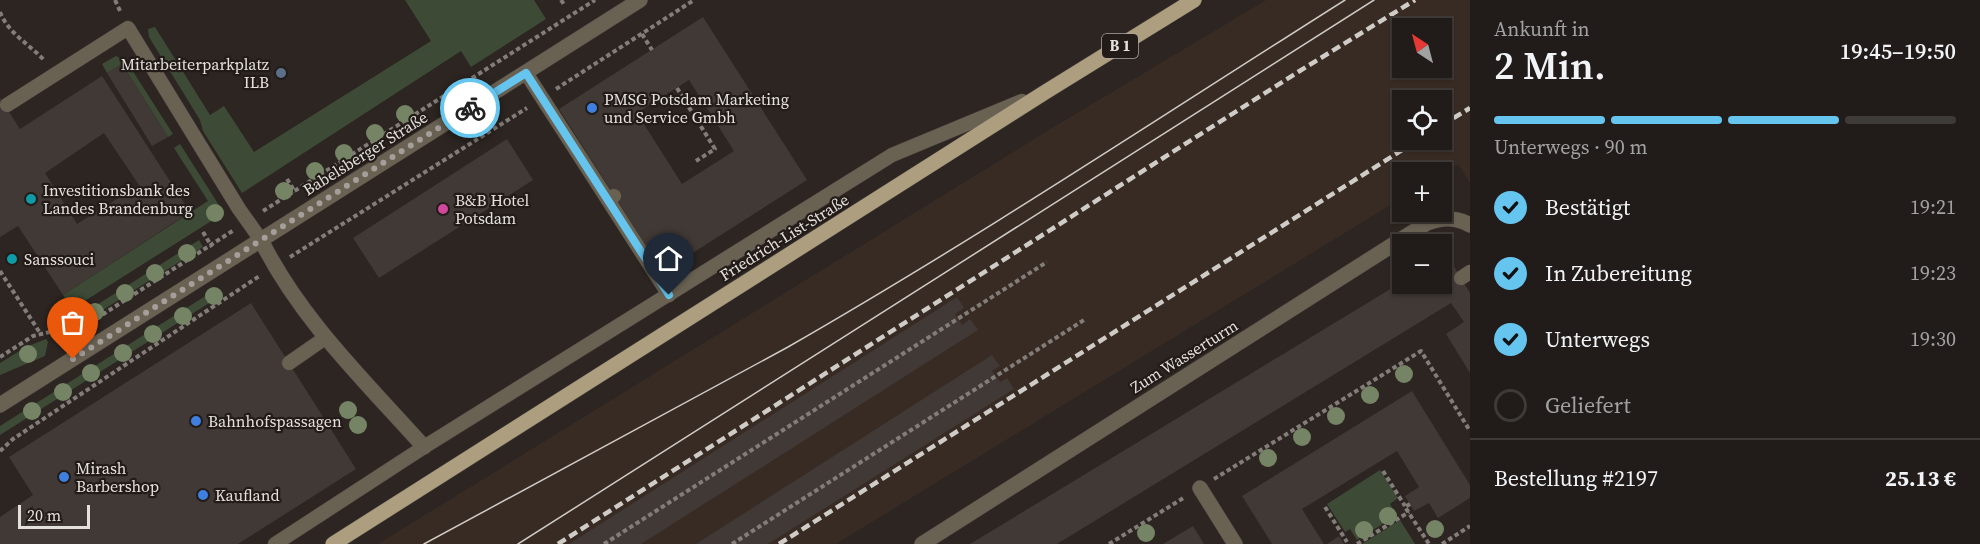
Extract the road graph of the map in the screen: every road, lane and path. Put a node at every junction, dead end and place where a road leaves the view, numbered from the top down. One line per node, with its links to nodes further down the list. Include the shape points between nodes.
1 (561, 0): 6 (path)
2 (595, 0): 17 (path)
3 (640, 0): 10 (street, Babelsberger Straße)
4 (694, 0): 8 (path)
5 (1194, 0): 13 (main road, Friedrich-List-Straße / B 1)
6 (565, 6)
7 (0, 12): 11 (path, via 15,34)
8 (642, 34): 9 (path); 14 (path)
9 (652, 50)
10 (526, 73): 14 (lane); 19 (street, Babelsberger Straße)
11 (57, 74): 15 (lane); 17 (lane, via 128,28)
12 (677, 88): 16 (path, via 715,149)
13 (1047, 91): 23 (lane, via 892,155); 40 (main road, Friedrich-List-Straße / B 1)
14 (542, 98): 21 (path); 23 (lane, via 611,198)
15 (7, 105)
16 (696, 161)
17 (248, 221): 19 (lane); 25 (path, via 91,322)
18 (1470, 225): 38 (street, Zum Wasserturm, via 1449,218 1427,223)
19 (261, 240): 21 (street); 29 (street, Babelsberger Straße)
20 (1047, 262): 41 (path)
21 (274, 266): 26 (street); 32 (path)
22 (0, 271): 25 (path)
23 (669, 295): 31 (lane)
24 (1084, 320): 42 (path)
25 (40, 333): 27 (path)
26 (325, 338): 28 (lane); 31 (street)
27 (0, 357)
28 (289, 363)
29 (0, 405)
30 (1470, 431): 34 (path, via 1421,351)
31 (424, 447): 39 (lane)
32 (0, 451)
33 (1383, 471): 36 (path)
34 (1200, 488): 44 (path); 45 (street)
35 (1325, 507): 46 (path)
36 (1409, 512): 47 (path); 48 (path)
37 (1470, 526): 49 (path)
38 (942, 539): 43 (street, Zum Wasserturm)
39 (275, 544)
40 (333, 544)
41 (604, 544)
42 (732, 544)
43 (922, 544)
44 (1109, 544)
45 (1235, 544)
46 (1347, 544)
47 (1358, 544)
48 (1429, 544)
49 (1442, 544)

